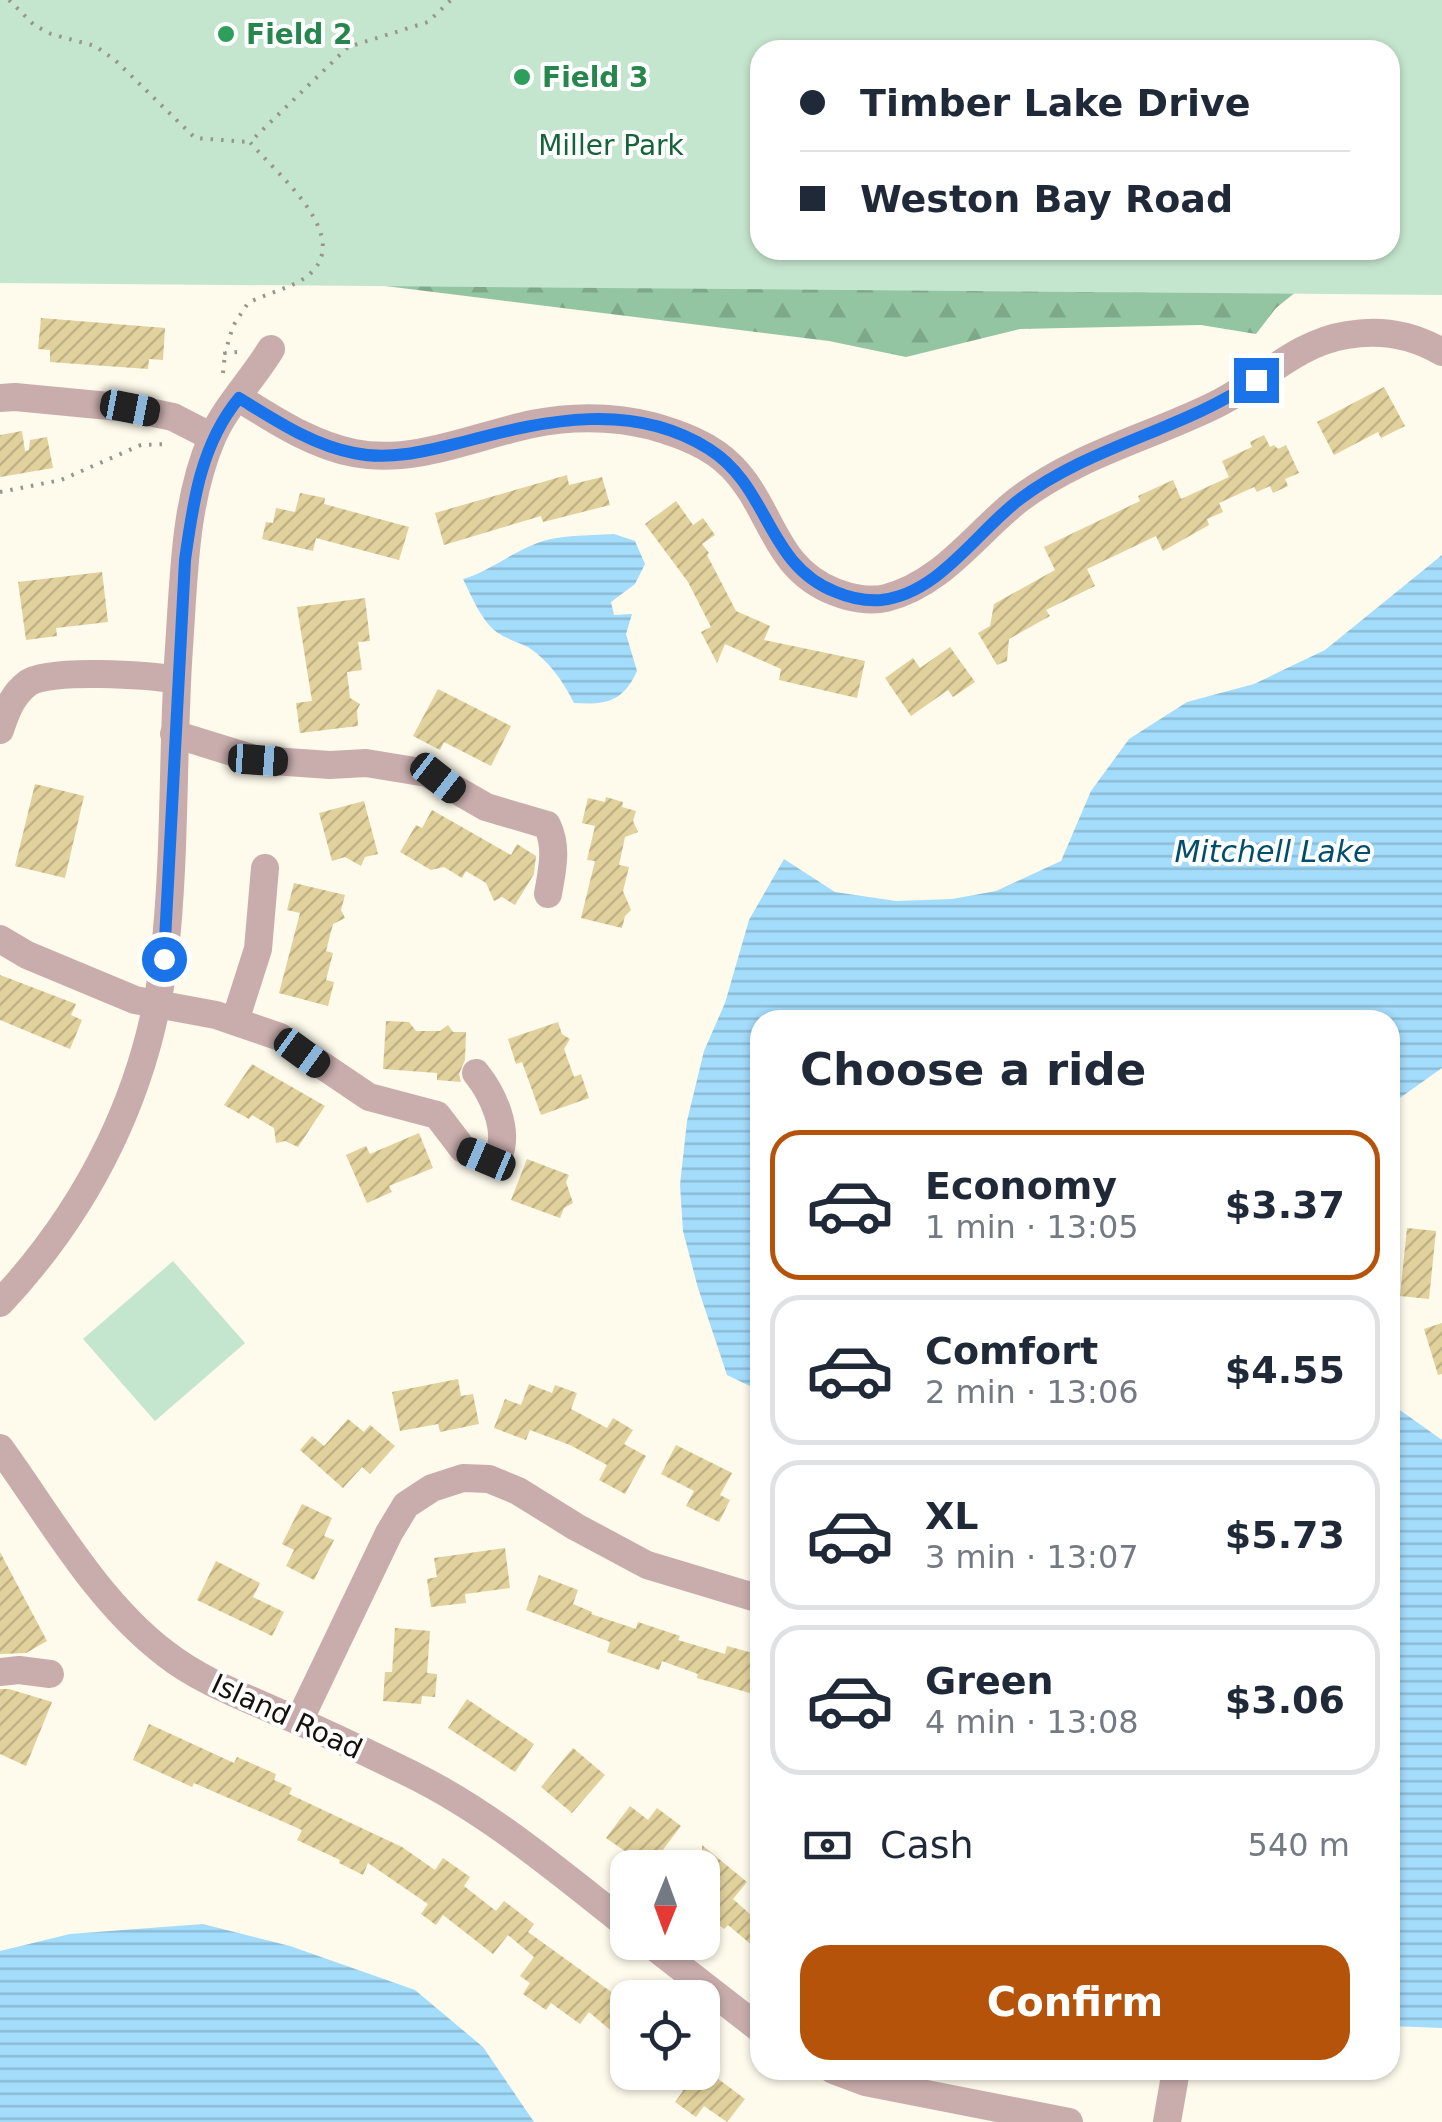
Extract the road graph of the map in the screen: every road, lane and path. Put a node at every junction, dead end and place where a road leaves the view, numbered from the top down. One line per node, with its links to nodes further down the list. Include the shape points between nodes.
1 (10, 0): 3 (path, via 34,25 95,46 114,60 195,138)
2 (451, 0): 3 (path, via 428,22 348,47)
3 (250, 142): 6 (path, via 319,222 323,250 310,274 240,311)
4 (270, 349): 6 (path); 7 (street)
5 (1442, 352): 7 (street, via 1387,332 1310,345 1215,406 1056,474 939,573 882,600 850,598 796,568 728,463 694,440 651,426 572,418 395,456 356,454 320,444)
6 (226, 354): 7 (path, via 222,374)
7 (228, 391): 9 (street)
8 (0, 398): 9 (street, via 130,408 173,417)
9 (201, 432): 10 (path, via 184,447 141,444 61,480); 11 (street)
10 (0, 492)
11 (176, 680): 12 (street, via 32,680 16,694); 13 (street)
12 (0, 730)
13 (174, 734): 15 (street, via 258,760 366,762 438,778 486,807 547,825 554,838); 17 (street)
14 (265, 868): 18 (street, via 258,949)
15 (548, 894)
16 (0, 939): 17 (street)
17 (156, 1006): 18 (street); 20 (street, via 110,1150 73,1213)
18 (235, 1021): 19 (street, via 280,1037 369,1097 436,1115 463,1149 486,1159 499,1155 504,1142 490,1090)
19 (476, 1073)
20 (0, 1303)
21 (0, 1448): 25 (street, Island Road, via 133,1626 207,1679)
22 (750, 1596): 25 (street, via 646,1565 518,1491 489,1479 463,1478 406,1505)
23 (0, 1672): 24 (street)
24 (50, 1674)
25 (299, 1721): 26 (street, Island Road, via 475,1810)
26 (610, 1912)
27 (671, 1960): 28 (street)
28 (750, 2021)
29 (862, 2080): 31 (street)
30 (1174, 2080): 32 (street)
31 (1069, 2122)
32 (1167, 2122)

